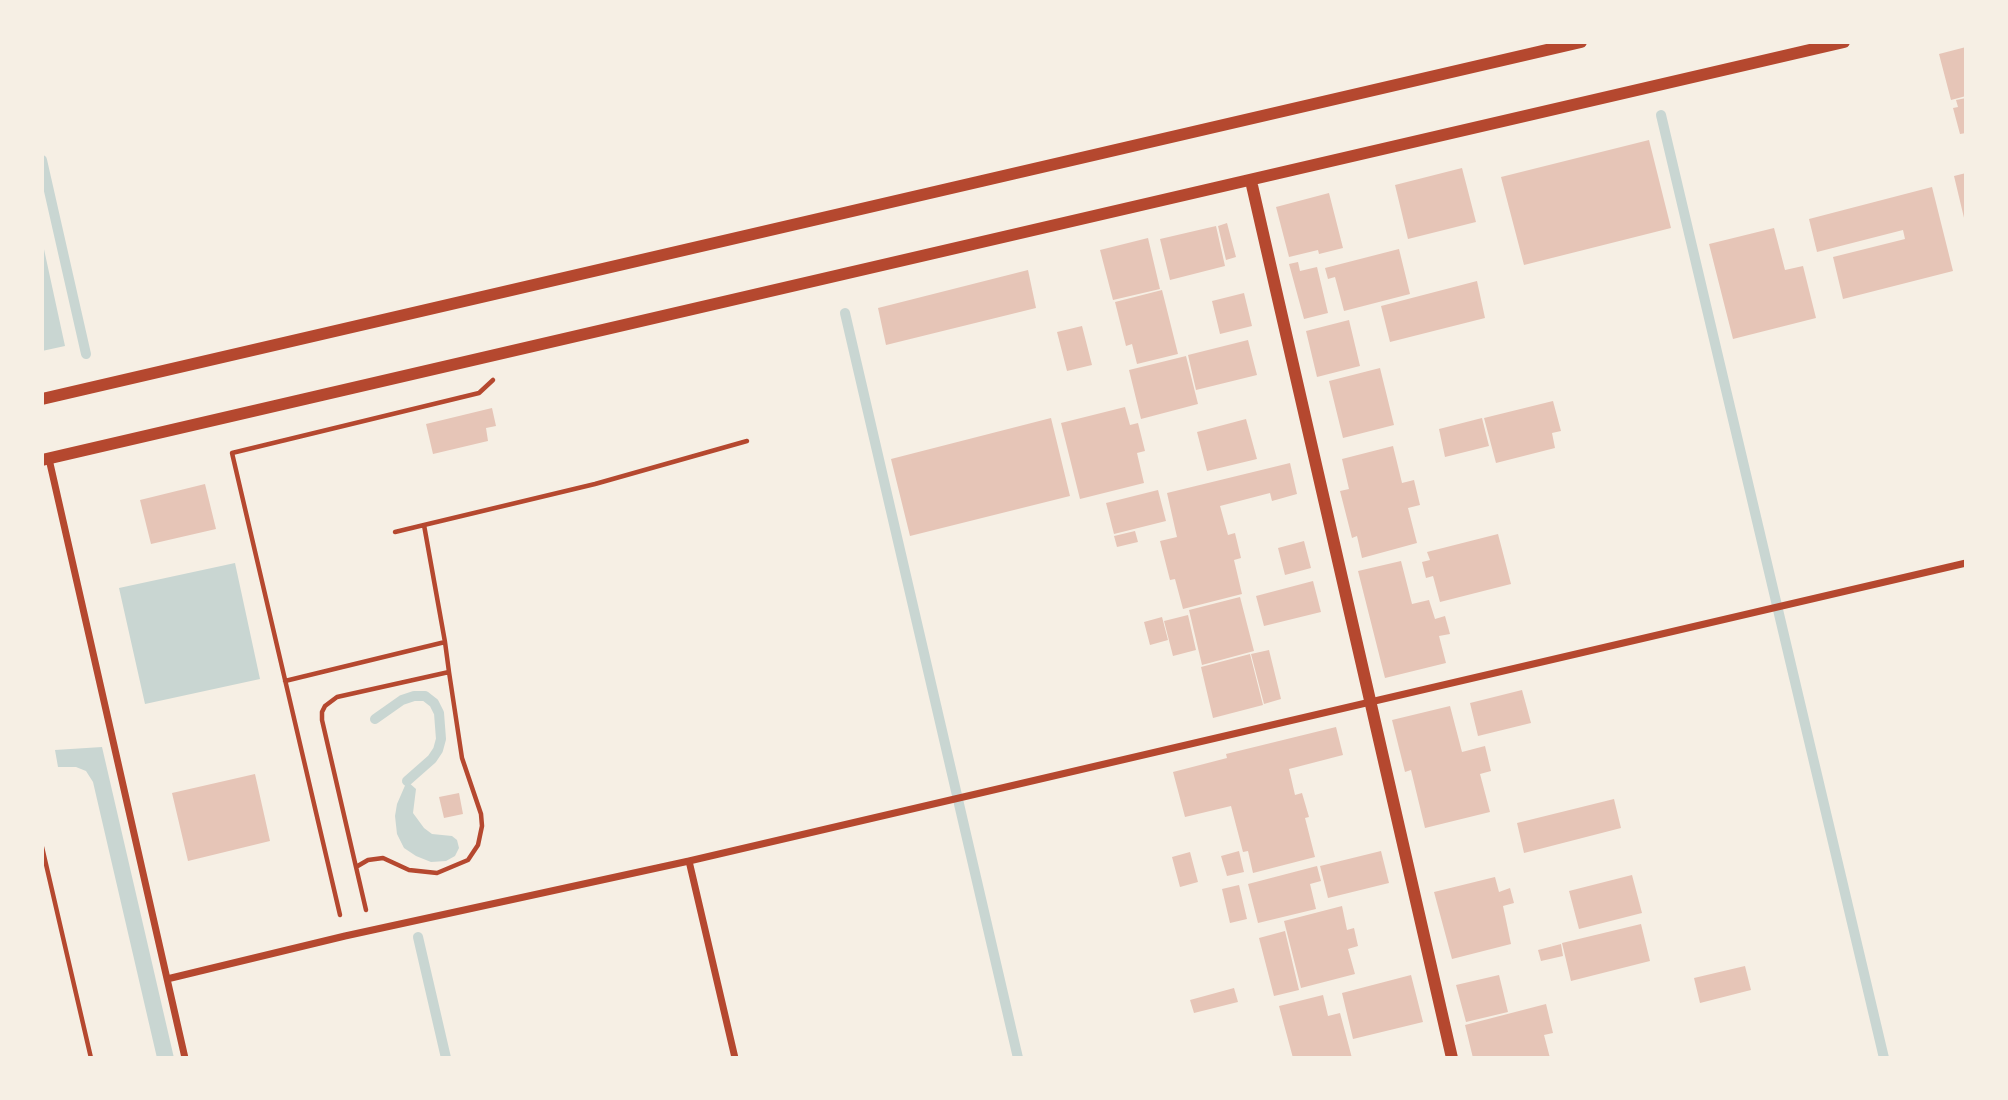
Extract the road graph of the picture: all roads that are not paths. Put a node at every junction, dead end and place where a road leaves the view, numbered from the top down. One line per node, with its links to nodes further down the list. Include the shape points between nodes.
1 (1581, 42): 4 (street)
2 (1844, 42): 3 (street)
3 (1251, 181): 5 (street); 7 (street)
4 (42, 399)
5 (46, 460): 9 (street)
6 (1966, 563): 7 (street)
7 (1369, 701): 8 (street); 12 (street)
8 (690, 861): 9 (street); 11 (street)
9 (167, 979): 10 (street)
10 (186, 1058)
11 (735, 1058)
12 (1452, 1058)

